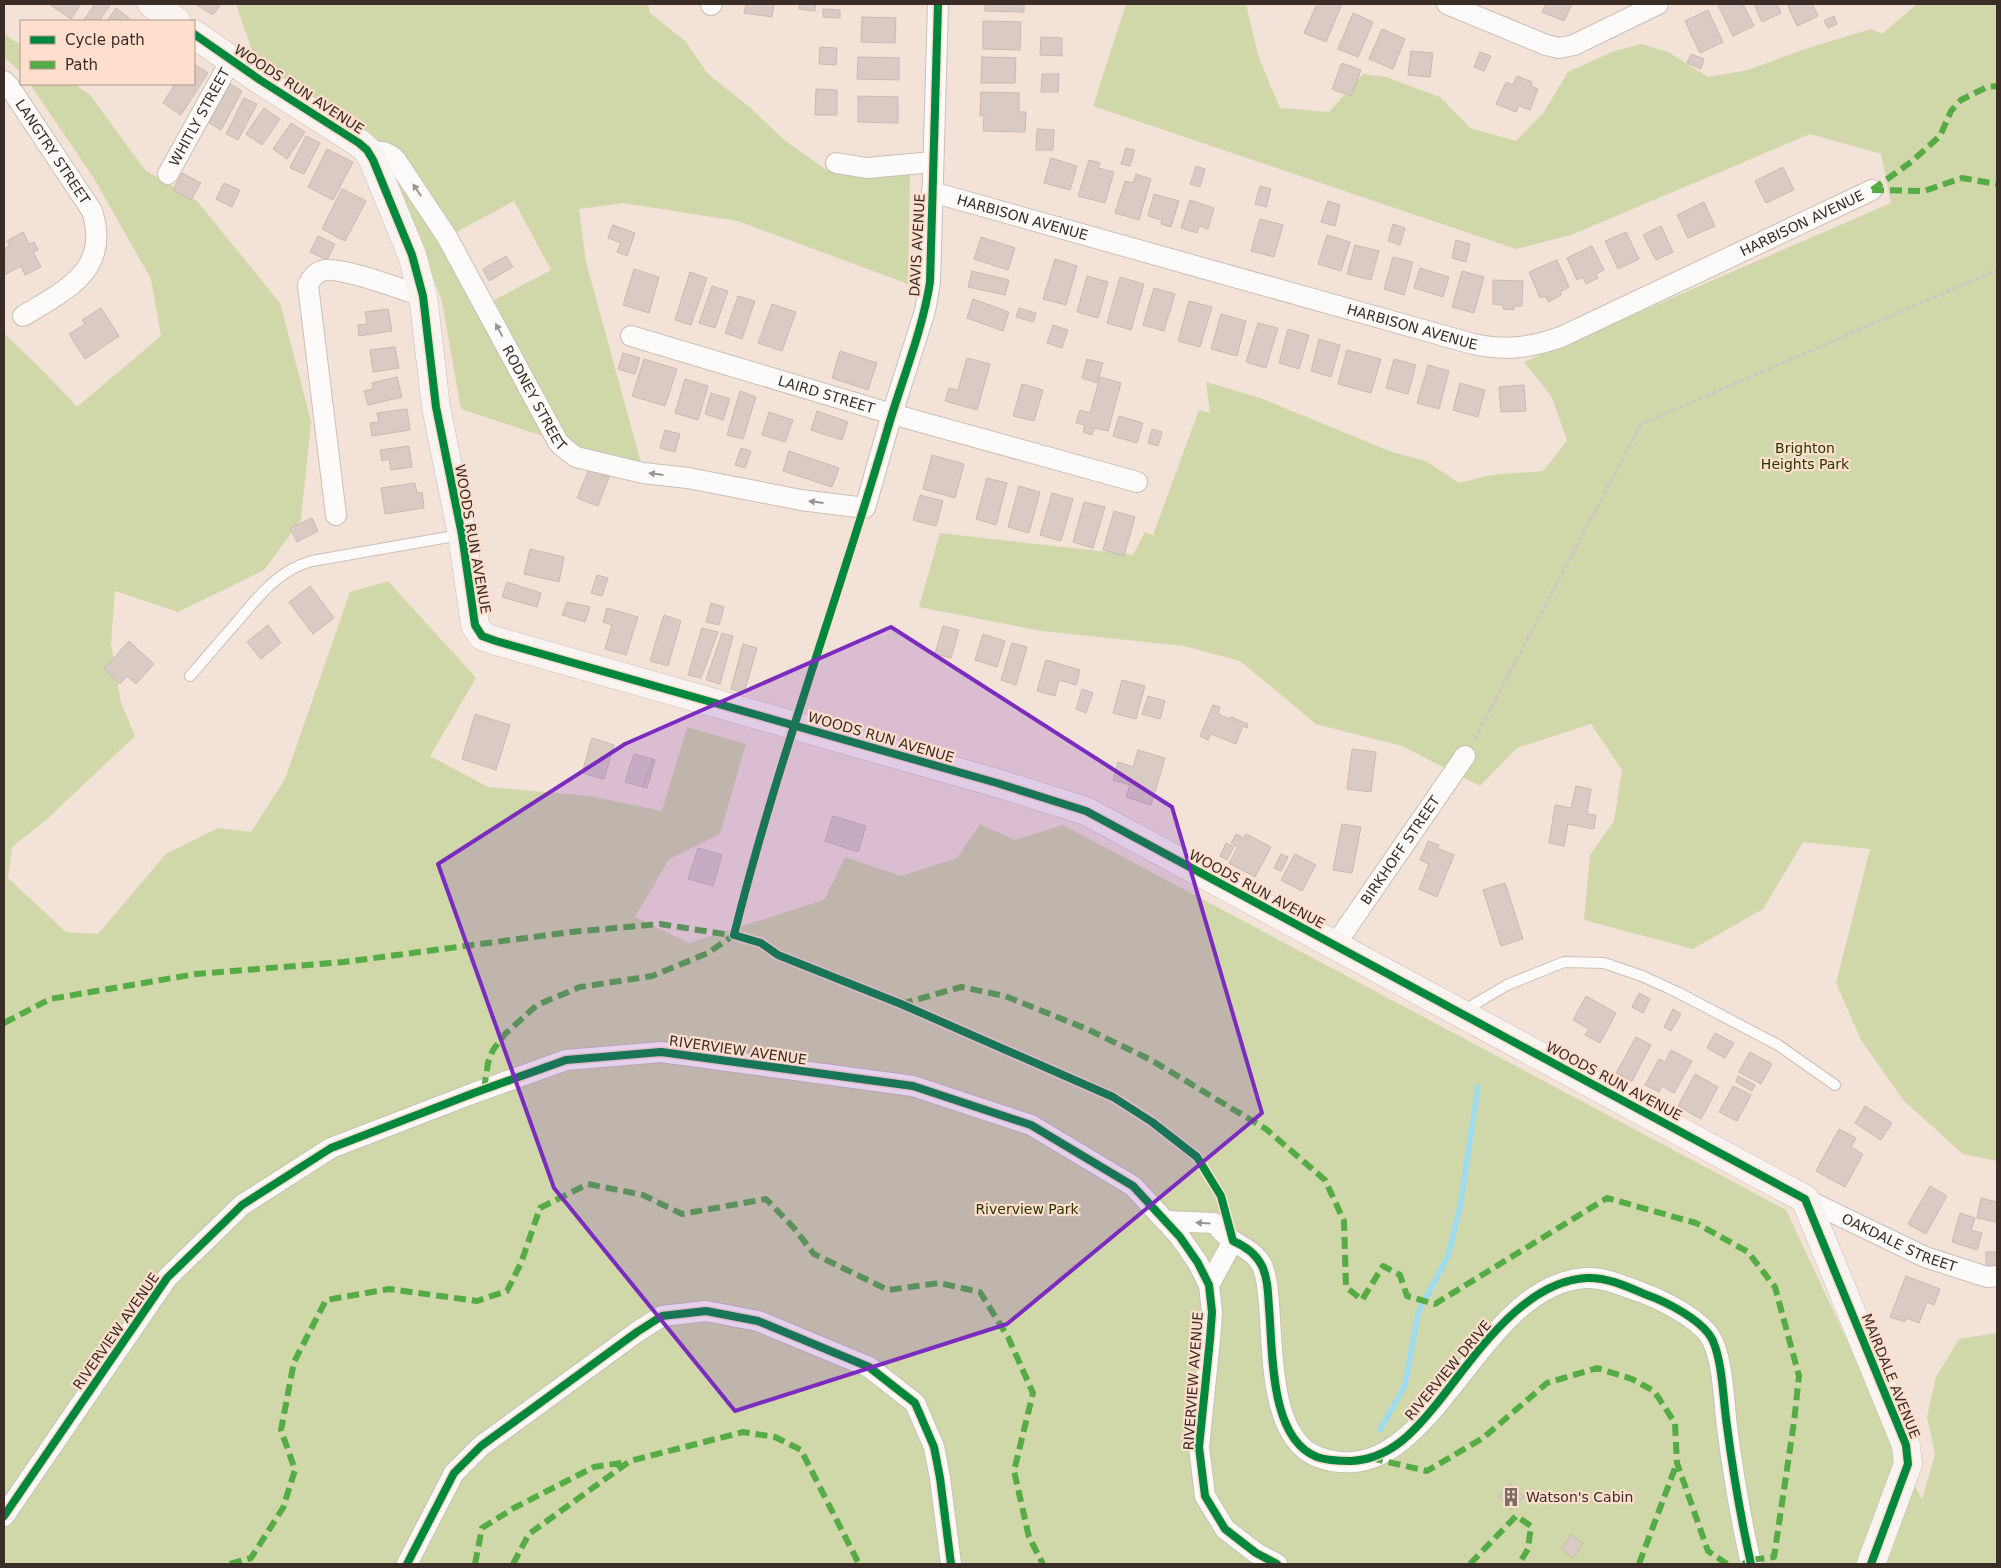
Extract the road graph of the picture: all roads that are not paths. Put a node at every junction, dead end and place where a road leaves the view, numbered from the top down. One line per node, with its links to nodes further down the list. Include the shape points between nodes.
1 (152, 4): 5 (street)
2 (938, 4): 10 (street, DAVIS AVENUE)
3 (1447, 4): 4 (street, via 1559,48 1574,45)
4 (1658, 4)
5 (175, 20)
6 (195, 35): 7 (street, WOODS RUN AVENUE)
7 (230, 60): 9 (street, WOODS RUN AVENUE); 12 (street, WHITLY STREET)
8 (4, 81): 16 (street, LANGTRY STREET, via 92,211 97,226 94,255 82,276 70,288)
9 (369, 152): 15 (street, WOODS RUN AVENUE, via 412,255); 20 (street, RODNEY STREET, one-way to 9, via 643,473 570,453 558,442 431,212 389,153)
10 (933, 162): 11 (street, via 867,168); 14 (street, DAVIS AVENUE)
11 (836, 163)
12 (168, 174)
13 (1872, 190): 14 (street, HARBISON AVENUE, via 1561,337 1528,347 1512,348 1473,344)
14 (932, 192): 18 (street, DAVIS AVENUE, via 929,292)
15 (423, 296): 21 (street, via 343,272 323,270 311,278 308,285); 22 (street, WOODS RUN AVENUE, via 436,407)
16 (24, 316)
17 (631, 336): 18 (street, LAIRD STREET)
18 (892, 414): 19 (street, LAIRD STREET); 20 (street, DAVIS AVENUE)
19 (1136, 482)
20 (865, 508)
21 (336, 515)
22 (462, 535): 23 (lane, via 298,565 262,592); 25 (street, WOODS RUN AVENUE, via 475,625 482,636 1070,805)
23 (190, 676)
24 (1465, 756): 25 (street, BIRKHOFF STREET)
25 (1335, 945): 26 (street, WOODS RUN AVENUE)
26 (1460, 1013): 27 (lane, via 1508,985 1564,962 1604,963 1642,976 1747,1028 1778,1045); 28 (street, WOODS RUN AVENUE)
27 (1835, 1085)
28 (1805, 1199): 31 (street, OAKDALE STREET, via 1925,1257 1987,1277); 38 (street, MAIRDALE AVENUE, via 1906,1445 1908,1464)
29 (1166, 1221): 30 (street, one-way to 29, via 1214,1223); 32 (street, RIVERVIEW AVENUE, via 1198,1263); 33 (street, RIVERVIEW AVENUE, via 1133,1186 1031,1125 913,1086 662,1052 566,1060 331,1148 242,1205 167,1278)
30 (1233, 1241): 32 (street); 37 (street, RIVERVIEW DRIVE, via 1255,1255 1267,1281 1276,1381 1286,1427 1306,1450 1317,1457 1338,1462 1371,1458 1400,1444 1419,1426 1492,1335 1528,1301 1564,1282 1586,1278 1606,1280 1650,1296 1694,1320 1712,1338 1717,1353)
31 (1997, 1276)
32 (1209, 1285): 36 (street, RIVERVIEW AVENUE, via 1212,1312 1199,1447 1205,1496 1225,1529 1256,1553)
33 (4, 1516)
34 (407, 1564): 35 (street, via 454,1473 481,1446 662,1316 706,1311 758,1321 870,1367 915,1403 934,1447)
35 (951, 1564)
36 (1277, 1564)
37 (1751, 1564)
38 (1871, 1564)

